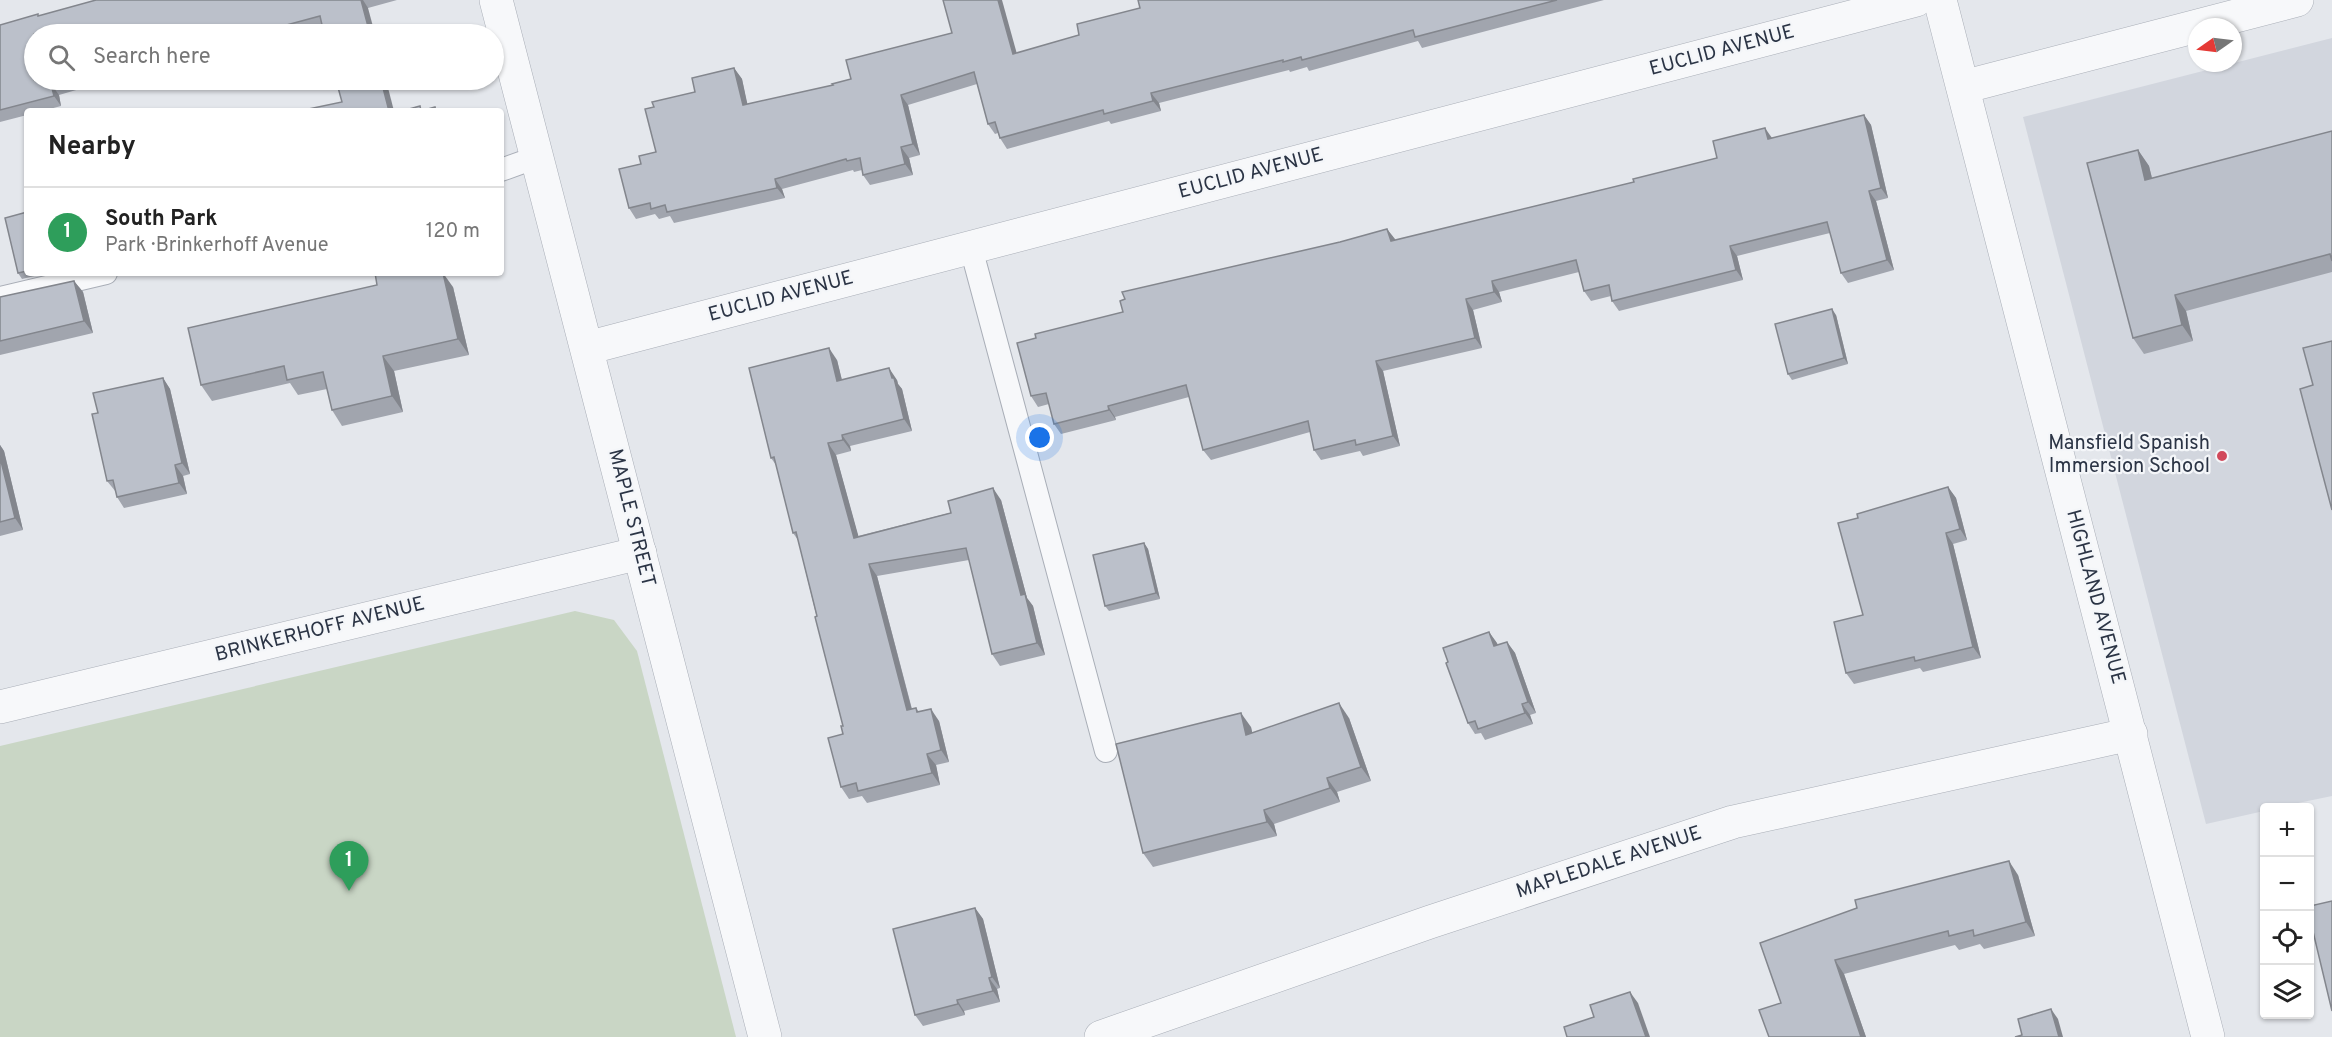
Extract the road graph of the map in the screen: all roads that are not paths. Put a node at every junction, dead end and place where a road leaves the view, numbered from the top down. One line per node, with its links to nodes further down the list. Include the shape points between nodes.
1 (496, 0): 5 (street, MAPLE STREET)
2 (1916, 0): 10 (street, EUCLID AVENUE)
3 (1940, 0): 7 (street, HIGHLAND AVENUE)
4 (2297, 0): 7 (street)
5 (502, 24)
6 (504, 31): 8 (street, MAPLE STREET)
7 (1963, 87): 16 (street, HIGHLAND AVENUE)
8 (537, 157): 9 (lane); 13 (street, MAPLE STREET)
9 (504, 169)
10 (971, 248): 13 (street, EUCLID AVENUE); 17 (lane)
11 (93, 276): 12 (lane)
12 (0, 298)
13 (587, 348): 14 (street, MAPLE STREET)
14 (639, 553): 15 (street, BRINKERHOFF AVENUE); 18 (street, MAPLE STREET)
15 (0, 707)
16 (2131, 734): 19 (street, MAPLEDALE AVENUE, via 1733,822); 20 (street, HIGHLAND AVENUE)
17 (1106, 751)
18 (765, 1037)
19 (1101, 1037)
20 (2208, 1037)

